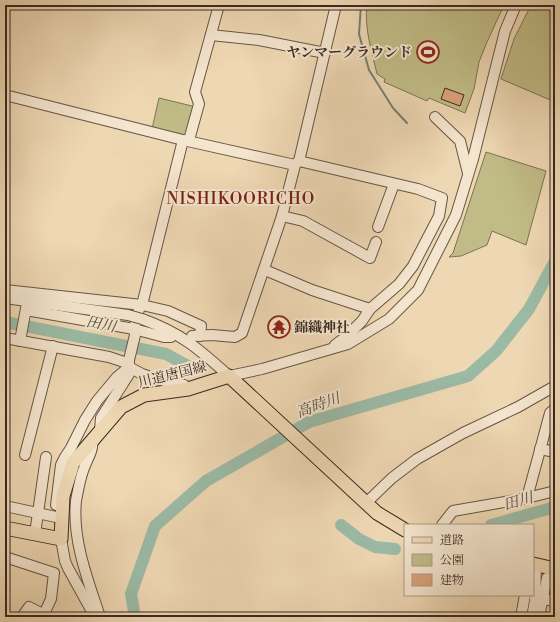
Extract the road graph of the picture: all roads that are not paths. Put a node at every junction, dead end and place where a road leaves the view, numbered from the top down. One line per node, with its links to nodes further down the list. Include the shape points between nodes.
1 (219, 5): 4 (street)
2 (336, 5): 5 (street)
3 (516, 5): 10 (street, via 505,31)
4 (211, 35): 5 (street, via 259,40); 8 (street, via 195,92 199,104)
5 (325, 53): 9 (street)
6 (5, 95): 8 (street)
7 (435, 117): 10 (street, via 460,141)
8 (186, 140): 9 (street); 19 (street)
9 (297, 163): 11 (street); 12 (street)
10 (468, 173): 26 (street, via 456,215 418,290 389,319 348,344)
11 (394, 184): 13 (street); 20 (street, via 442,198 439,216 413,266 399,284)
12 (282, 216): 14 (street, via 303,221 370,258); 15 (street)
13 (378, 227)
14 (376, 242)
15 (265, 270): 19 (street, via 242,333 235,337 196,336 201,326 168,311); 20 (street)
16 (5, 290): 18 (street)
17 (5, 298): 18 (street)
18 (27, 304): 19 (street); 21 (street); 24 (street); 28 (street, bridge, via 128,315 162,326 191,343)
19 (142, 305): 21 (street)
20 (370, 310): 26 (street, via 362,321)
21 (134, 332): 22 (street); 27 (street)
22 (171, 337)
23 (5, 338): 24 (street)
24 (21, 339): 25 (street)
25 (53, 346): 27 (street, via 109,357); 36 (street)
26 (332, 348): 28 (street)
27 (129, 364): 30 (street, via 142,374 184,384); 33 (street, via 129,374 101,418); 43 (street, via 97,401 61,466)
28 (232, 379): 30 (main road, 川道唐国線); 40 (main road)
29 (554, 387): 40 (street, via 417,459)
30 (188, 389): 33 (main road, 川道唐国線, via 144,395 121,407)
31 (555, 409): 32 (street, via 550,413)
32 (551, 429): 34 (street)
33 (96, 435): 48 (main road, 川道唐国線, via 73,464 63,496); 61 (street, via 94,446 83,469 76,503 77,526 86,574)
34 (540, 449): 35 (street); 39 (street)
35 (555, 452)
36 (25, 455)
37 (46, 457): 42 (street)
38 (555, 491): 39 (street)
39 (527, 498): 44 (street, via 454,511)
40 (362, 500): 46 (main road, via 384,518)
41 (5, 506): 42 (street)
42 (38, 513): 43 (street); 47 (street)
43 (56, 517): 48 (street, via 57,530)
44 (443, 524)
45 (5, 528): 47 (main road)
46 (404, 529)
47 (35, 534): 48 (main road)
48 (61, 536): 51 (street)
49 (5, 556): 53 (street)
50 (535, 565): 52 (main road); 63 (street, via 535,600)
51 (68, 568): 53 (street); 60 (street)
52 (555, 569)
53 (54, 573): 58 (street)
54 (555, 580): 56 (street, via 547,578)
55 (525, 596): 62 (street)
56 (543, 598): 57 (street); 64 (street)
57 (555, 601)
58 (46, 616): 59 (street, via 29,607)
59 (22, 617)
60 (95, 617)
61 (100, 617)
62 (521, 617)
63 (532, 617)
64 (539, 617)

